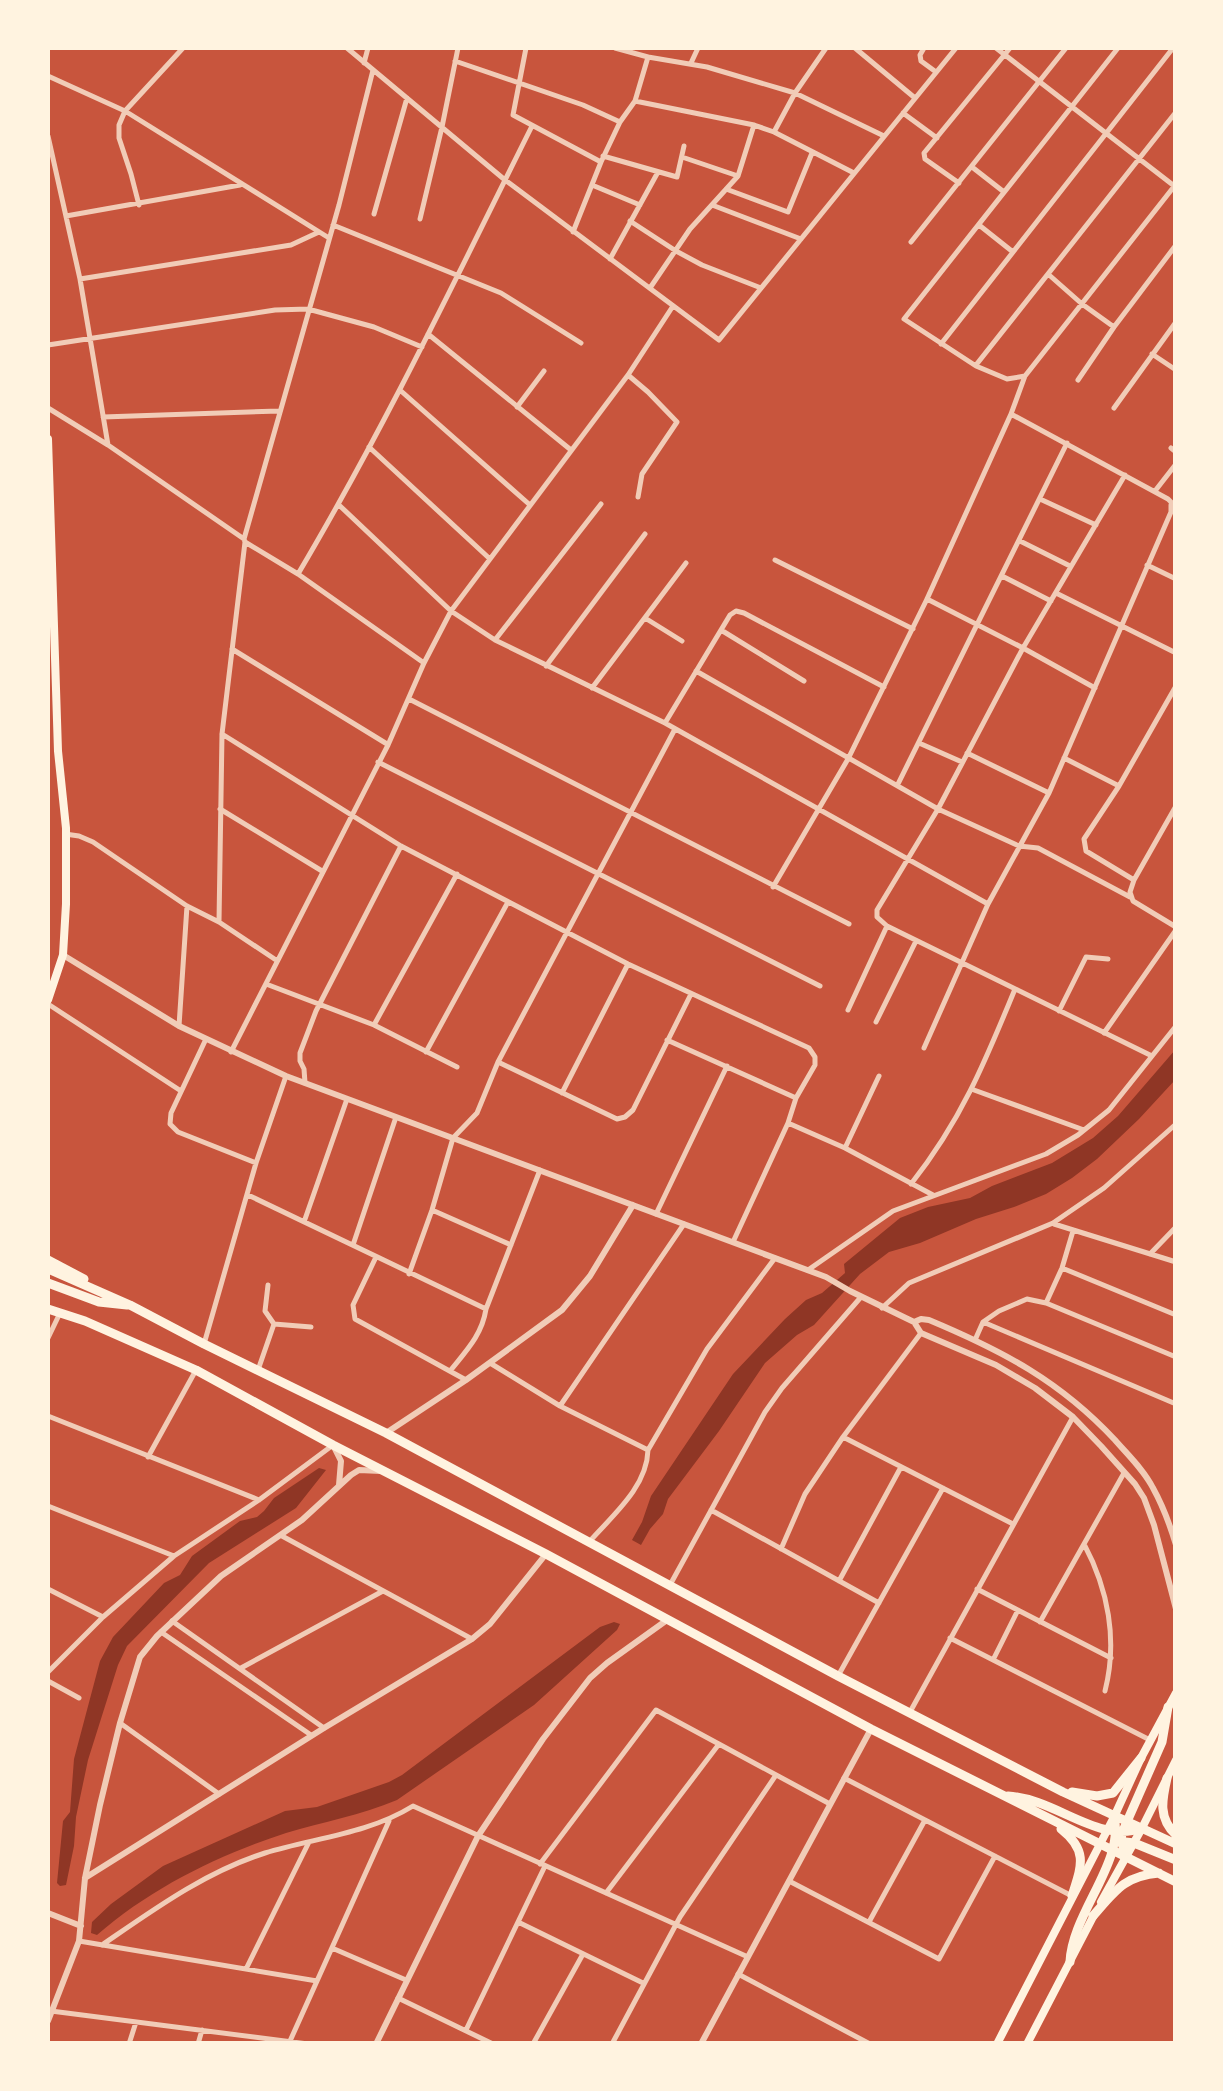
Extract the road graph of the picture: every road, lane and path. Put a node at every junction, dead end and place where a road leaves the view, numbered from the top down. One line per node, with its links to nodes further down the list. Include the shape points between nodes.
1 (183, 48): 31 (street)
2 (347, 48): 18 (street)
3 (368, 48): 18 (street)
4 (458, 48): 19 (street)
5 (526, 48): 25 (street)
6 (615, 48): 17 (street)
7 (698, 48): 20 (street)
8 (826, 48): 26 (street)
9 (856, 48): 28 (street)
10 (924, 48): 22 (street, via 920,61)
11 (956, 48): 22 (street)
12 (996, 48): 16 (street)
13 (1066, 48): 24 (street)
14 (1118, 48): 30 (street)
15 (1174, 48): 39 (street)
16 (1007, 51): 24 (street); 42 (street)
17 (648, 58): 20 (street); 29 (street)
18 (364, 62): 21 (street)
19 (455, 62): 25 (street); 37 (street)
20 (691, 64): 26 (street)
21 (373, 70): 27 (street); 66 (street)
22 (936, 72): 28 (street)
23 (48, 76): 31 (street)
24 (1040, 81): 30 (street); 48 (street)
25 (520, 84): 34 (street); 36 (street, via 513,115)
26 (795, 93): 38 (street); 41 (street)
27 (407, 98): 37 (street); 62 (street)
28 (915, 98): 33 (street)
29 (635, 102): 34 (street); 35 (street)
30 (1072, 106): 39 (street); 58 (street)
31 (125, 111): 54 (street); 59 (street, via 119,138)
32 (1176, 112): 47 (street)
33 (903, 114): 41 (street); 42 (street)
34 (620, 122): 46 (street)
35 (754, 125): 38 (street); 51 (street)
36 (532, 126): 46 (street); 52 (street)
37 (442, 127): 52 (street); 64 (street)
38 (774, 132): 44 (street)
39 (1106, 133): 47 (street); 75 (street)
40 (48, 136): 63 (street)
41 (884, 136): 50 (street)
42 (938, 138): 53 (street, via 926,159)
43 (684, 146): 45 (street)
44 (812, 152): 50 (street); 57 (street, via 788,212)
45 (682, 157): 49 (street, via 677,177); 51 (street)
46 (602, 159): 49 (street); 55 (street)
47 (1139, 159): 56 (street); 77 (street)
48 (972, 167): 53 (street); 58 (street)
49 (658, 172): 60 (street)
50 (854, 173): 71 (street)
51 (738, 176): 57 (street)
52 (505, 180): 69 (street); 78 (street)
53 (959, 183): 72 (street)
54 (243, 185): 59 (street); 68 (street)
55 (592, 185): 60 (street); 69 (street)
56 (1175, 186): 82 (street)
57 (726, 189): 61 (street)
58 (1004, 192): 67 (street)
59 (138, 205): 63 (street)
60 (640, 205): 65 (street)
61 (712, 205): 71 (street); 74 (street)
62 (374, 214)
63 (66, 216): 79 (street)
64 (420, 219)
65 (630, 222): 74 (street); 76 (street)
66 (333, 225): 70 (street); 78 (street)
67 (978, 225): 75 (street); 90 (street, via 904,320)
68 (319, 232): 70 (street); 79 (street, via 292,245)
69 (573, 232): 76 (street)
70 (330, 238): 84 (street)
71 (801, 239): 81 (street)
72 (911, 242)
73 (1176, 244): 86 (street)
74 (676, 251): 80 (street); 81 (street)
75 (1013, 252): 90 (street)
76 (610, 260): 80 (street)
77 (1048, 274): 82 (street); 94 (street)
78 (456, 275): 87 (street); 89 (street, via 502,292)
79 (80, 279): 88 (street)
80 (650, 288): 83 (street)
81 (761, 288): 83 (street, via 719,340)
82 (1082, 304): 86 (street); 98 (street)
83 (673, 306): 97 (street)
84 (308, 309): 88 (street); 92 (street); 104 (street)
85 (1176, 322): 93 (street)
86 (1114, 327): 99 (street)
87 (428, 334): 92 (street); 101 (street)
88 (90, 339): 91 (street); 106 (street)
89 (580, 342)
90 (941, 344): 94 (street)
91 (48, 345)
92 (422, 347): 100 (street)
93 (1152, 354): 95 (street); 103 (street)
94 (976, 366): 98 (street, via 1007,378)
95 (1176, 370)
96 (544, 371): 101 (street)
97 (628, 376): 111 (street); 115 (street, via 677,422 642,474)
98 (1025, 376): 105 (street)
99 (1078, 380)
100 (400, 390): 110 (street); 117 (street)
101 (517, 407): 111 (street)
102 (48, 408): 109 (street)
103 (1114, 408)
104 (279, 411): 106 (street); 123 (street)
105 (1011, 414): 108 (street); 134 (street)
106 (103, 417): 109 (street)
107 (48, 439): 175 (main road)
108 (1067, 443): 113 (street); 116 (street)
109 (108, 445): 123 (street)
110 (369, 448): 119 (street); 125 (street)
111 (571, 450): 117 (street)
112 (1176, 464): 114 (street)
113 (1125, 475): 114 (street); 121 (street)
114 (1155, 491): 120 (street)
115 (638, 497)
116 (1040, 498): 121 (street); 124 (street)
117 (530, 504): 125 (street)
118 (601, 504): 142 (street)
119 (339, 505): 130 (street); 136 (street)
120 (1174, 506): 128 (street)
121 (1096, 526): 129 (street)
122 (645, 534): 148 (street)
123 (244, 540): 130 (street); 145 (street)
124 (1020, 540): 129 (street); 131 (street)
125 (490, 558): 136 (street)
126 (775, 560): 140 (street)
127 (686, 564): 137 (street)
128 (1148, 565): 132 (street); 139 (street)
129 (1071, 566): 133 (street)
130 (298, 574): 147 (street)
131 (1002, 576): 135 (street); 138 (street)
132 (1176, 579)
133 (1056, 593): 135 (street); 139 (street)
134 (928, 600): 138 (street); 140 (street)
135 (1051, 601): 144 (street)
136 (451, 611): 142 (street); 147 (street)
137 (645, 618): 143 (street); 153 (street)
138 (979, 624): 144 (street); 159 (street)
139 (1121, 626): 146 (street); 154 (street)
140 (913, 629): 152 (street)
141 (721, 630): 149 (street); 150 (street); 152 (street, via 730,615 744,613)
142 (495, 640): 148 (street)
143 (682, 641)
144 (1023, 648): 154 (street); 161 (street)
145 (232, 649): 158 (street); 160 (street)
146 (1176, 653)
147 (424, 663): 155 (street)
148 (546, 666): 153 (street)
149 (696, 671): 156 (street); 163 (street)
150 (804, 681)
151 (1176, 686): 167 (street)
152 (884, 687): 163 (street)
153 (592, 688): 156 (street)
154 (1094, 688): 162 (street)
155 (410, 698): 160 (street); 173 (street)
156 (665, 723): 157 (street)
157 (675, 729): 170 (street); 173 (street)
158 (222, 734): 172 (street); 174 (street)
159 (919, 743): 165 (street); 166 (street)
160 (388, 744): 164 (street)
161 (967, 753): 165 (street); 168 (street)
162 (1064, 758): 167 (street); 168 (street)
163 (848, 759): 166 (street); 170 (street)
164 (378, 762): 174 (street); 181 (street)
165 (962, 762): 171 (street)
166 (898, 784): 171 (street)
167 (1120, 786): 182 (street, via 1084,840 1086,851)
168 (1049, 794): 177 (street)
169 (1176, 806): 182 (street)
170 (819, 808): 178 (street); 183 (street)
171 (938, 808): 177 (street); 178 (street)
172 (220, 810): 179 (street); 188 (street)
173 (632, 814): 181 (street); 183 (street)
174 (350, 815): 176 (street); 179 (street)
175 (66, 834): 187 (street, via 93,842); 194 (main road)
176 (401, 846): 180 (street); 204 (street)
177 (1019, 846): 184 (street, via 1038,848); 186 (street)
178 (908, 859): 186 (street); 190 (street, via 877,910)
179 (322, 871): 196 (street)
180 (457, 874): 185 (street); 208 (street)
181 (599, 874): 192 (street); 200 (street)
182 (1134, 880): 184 (street)
183 (774, 887): 189 (street)
184 (1130, 897): 191 (street)
185 (508, 902): 192 (street); 216 (street)
186 (988, 904): 197 (street)
187 (187, 906): 188 (street); 209 (street)
188 (218, 922): 196 (street)
189 (850, 924)
190 (887, 926): 193 (street); 205 (street)
191 (1176, 929): 211 (street)
192 (569, 931): 198 (street); 218 (street)
193 (916, 941): 197 (street); 207 (street)
194 (62, 955): 203 (main road); 209 (street)
195 (1108, 959): 206 (street, via 1086,957)
196 (277, 960): 199 (street)
197 (961, 962): 201 (street); 214 (street)
198 (628, 964): 202 (street); 226 (street)
199 (266, 984): 204 (street); 215 (street)
200 (820, 986)
201 (1015, 990): 206 (street); 224 (street)
202 (691, 994): 213 (street); 227 (street, via 810,1048 815,1065)
203 (48, 1002): 225 (street)
204 (320, 1004): 208 (street); 223 (street, via 300,1053)
205 (848, 1010)
206 (1059, 1011): 211 (street)
207 (876, 1022)
208 (374, 1025): 216 (street)
209 (179, 1026): 212 (street)
210 (1176, 1026): 217 (street)
211 (1104, 1033): 217 (street)
212 (206, 1039): 215 (street); 225 (street)
213 (666, 1040): 219 (street); 226 (street, via 625,1117)
214 (924, 1048)
215 (231, 1052): 221 (street)
216 (426, 1052): 220 (street)
217 (1152, 1056): 232 (street)
218 (498, 1062): 226 (street); 233 (street, via 477,1113)
219 (727, 1066): 227 (street); 242 (street)
220 (457, 1067)
221 (286, 1076): 223 (street); 235 (street)
222 (879, 1076): 234 (street)
223 (305, 1083): 228 (street)
224 (973, 1090): 232 (street); 237 (street)
225 (181, 1091): 235 (street, via 170,1124 178,1132)
226 (562, 1093)
227 (796, 1098): 230 (street)
228 (347, 1099): 229 (street); 243 (street)
229 (396, 1117): 233 (street); 249 (street)
230 (788, 1123): 234 (street); 248 (street)
231 (1176, 1124): 244 (street, via 1104,1188)
232 (1084, 1130): 239 (street, via 1046,1154)
233 (453, 1138): 236 (street); 241 (street)
234 (844, 1148): 237 (street)
235 (256, 1163): 238 (street)
236 (540, 1170): 240 (street); 250 (street)
237 (912, 1184): 239 (street)
238 (248, 1195): 243 (street); 279 (street)
239 (934, 1196): 258 (street, via 893,1211)
240 (633, 1205): 242 (street); 281 (street, via 569,1302)
241 (432, 1210): 250 (street); 259 (street)
242 (656, 1214): 245 (street)
243 (304, 1222): 249 (street)
244 (1052, 1223): 247 (street); 266 (street, via 909,1283)
245 (684, 1224): 248 (street); 287 (street)
246 (1176, 1227): 251 (street)
247 (1074, 1230): 251 (street); 256 (street)
248 (733, 1242): 253 (street)
249 (352, 1245): 252 (street)
250 (511, 1245): 268 (street)
251 (1150, 1254): 255 (street)
252 (376, 1257): 259 (street); 284 (street, via 354,1305 355,1319)
253 (775, 1258): 258 (street); 293 (street, via 707,1349)
254 (48, 1260): 262 (main road)
255 (1176, 1262)
256 (1062, 1268): 264 (street); 270 (street)
257 (48, 1269): 262 (main road)
258 (808, 1270): 263 (street)
259 (409, 1274): 268 (street)
260 (48, 1283): 265 (main road, via 106,1304)
261 (268, 1285): 274 (street, via 265,1311)
262 (102, 1292): 265 (main road)
263 (861, 1297): 266 (street); 302 (street, via 782,1388)
264 (1046, 1302): 273 (street, via 1027,1299); 280 (street)
265 (130, 1304): 279 (main road)
266 (882, 1308): 272 (street)
267 (48, 1309): 269 (main road)
268 (486, 1309): 284 (street, via 484,1324)
269 (60, 1313): 277 (street); 282 (main road)
270 (1176, 1315)
271 (930, 1320): 272 (street); 276 (street); 278 (street)
272 (914, 1322): 276 (street)
273 (983, 1322): 278 (street); 286 (street)
274 (274, 1324): 275 (street); 283 (street)
275 (311, 1326)
276 (921, 1332): 289 (street, via 996,1365); 291 (street)
277 (48, 1338)
278 (975, 1340): 305 (street, via 1042,1376 1096,1419 1151,1483)
279 (204, 1344): 283 (main road)
280 (1176, 1357)
281 (490, 1363): 285 (street); 287 (street)
282 (196, 1370): 292 (main road); 294 (street)
283 (258, 1370): 290 (main road)
284 (450, 1371): 285 (street)
285 (466, 1380): 290 (street)
286 (1176, 1404)
287 (560, 1406): 293 (street)
288 (48, 1416): 294 (street)
289 (1073, 1417): 297 (street); 303 (street)
290 (386, 1433): 306 (main road)
291 (842, 1437): 295 (street); 308 (street, via 805,1494)
292 (333, 1445): 296 (main road); 298 (street, via 341,1461); 300 (street)
293 (648, 1450): 306 (street, via 648,1466 631,1495)
294 (148, 1457): 300 (street)
295 (901, 1466): 299 (street); 312 (street)
296 (386, 1471): 298 (street, via 359,1470); 309 (main road)
297 (1124, 1473): 307 (street); 311 (street, via 1147,1505)
298 (339, 1486): 304 (street)
299 (943, 1488): 303 (street); 317 (street)
300 (258, 1500): 310 (street)
301 (48, 1506): 310 (street)
302 (710, 1510): 308 (street); 313 (street)
303 (1013, 1524): 314 (street)
304 (280, 1535): 316 (street); 322 (street, via 221,1576)
305 (1175, 1542)
306 (588, 1543): 313 (main road)
307 (1084, 1544): 323 (street); 327 (street, via 1108,1608)
308 (781, 1549): 312 (street)
309 (546, 1554): 321 (main road); 326 (street)
310 (174, 1556): 320 (street)
311 (1172, 1576): 318 (street)
312 (839, 1582): 317 (street)
313 (670, 1587): 331 (main road)
314 (977, 1589): 319 (street); 325 (street)
315 (48, 1590): 320 (street)
316 (383, 1591): 326 (street); 329 (street)
317 (878, 1604): 331 (street)
318 (1176, 1608)
319 (1018, 1610): 323 (street); 328 (street)
320 (103, 1617): 330 (street)
321 (668, 1619): 340 (main road); 359 (street, via 590,1678)
322 (172, 1622): 324 (street); 329 (street)
323 (1040, 1622): 327 (street)
324 (162, 1632): 338 (street, via 140,1657); 341 (street)
325 (950, 1638): 328 (street); 337 (street)
326 (472, 1639): 339 (street)
327 (1110, 1658): 333 (street)
328 (993, 1660): 342 (street)
329 (240, 1669): 339 (street)
330 (48, 1672)
331 (838, 1676): 337 (main road)
332 (48, 1681): 335 (street)
333 (1105, 1691)
334 (1176, 1693): 336 (main road)
335 (80, 1698)
336 (1168, 1707): 342 (main road); 360 (main road, via 1158,1752)
337 (910, 1712): 349 (main road)
338 (120, 1723): 350 (street); 370 (street)
339 (324, 1728): 341 (street)
340 (871, 1729): 347 (street); 351 (main road)
341 (312, 1736): 350 (street)
342 (1150, 1740): 344 (main road)
343 (719, 1744): 346 (street); 368 (street, via 656,1710); 373 (street)
344 (1140, 1758): 349 (main road, via 1109,1795); 354 (main road)
345 (1175, 1763): 348 (main road)
346 (776, 1775): 352 (street); 379 (street)
347 (844, 1778): 352 (street); 355 (street)
348 (1166, 1778): 357 (main road); 358 (main road, via 1162,1814)
349 (1060, 1790): 354 (main road)
350 (219, 1794): 370 (street)
351 (1000, 1795): 353 (main road); 360 (main road, via 1041,1802)
352 (830, 1804): 371 (street)
353 (1034, 1810): 363 (main road); 374 (main road, via 1078,1850)
354 (1114, 1817): 360 (main road)
355 (925, 1820): 365 (street); 378 (street)
356 (389, 1821): 359 (street, via 413,1806); 361 (street); 383 (street)
357 (1142, 1828): 360 (main road); 362 (main road); 364 (main road)
358 (1176, 1835)
359 (478, 1836): 368 (street); 389 (street)
360 (1118, 1836): 362 (main road); 363 (main road); 366 (main road); 386 (main road, via 1075,1934)
361 (309, 1841): 382 (street, via 188,1888); 387 (street)
362 (1134, 1843): 366 (main road); 367 (main road)
363 (1100, 1844): 374 (main road)
364 (1176, 1844)
365 (995, 1856): 374 (street); 378 (street, via 939,1958)
366 (1126, 1856): 369 (main road); 376 (main road)
367 (1176, 1860)
368 (543, 1865): 373 (street); 377 (street)
369 (1159, 1873): 372 (main road); 376 (main road, via 1125,1882)
370 (85, 1878): 380 (street)
371 (789, 1880): 378 (street); 385 (street)
372 (1176, 1882)
373 (606, 1894): 379 (street)
374 (1072, 1896): 409 (main road)
375 (48, 1913): 380 (street)
376 (1094, 1916): 386 (main road)
377 (518, 1922): 384 (street); 397 (street)
378 (869, 1922)
379 (676, 1924): 385 (street); 391 (street)
380 (80, 1926): 381 (street)
381 (79, 1940): 382 (street); 393 (street)
382 (102, 1944): 387 (street)
383 (332, 1948): 389 (street); 390 (street)
384 (584, 1954): 391 (street); 405 (street)
385 (748, 1957): 388 (street)
386 (1070, 1962): 410 (main road)
387 (246, 1969): 390 (street)
388 (738, 1974): 407 (street); 408 (street)
389 (406, 1980): 392 (street)
390 (317, 1981): 398 (street)
391 (643, 1983): 406 (street)
392 (398, 1998): 397 (street); 403 (street)
393 (51, 2011): 394 (street); 395 (street)
394 (48, 2021)
395 (136, 2022): 396 (street); 400 (street)
396 (202, 2030): 398 (street); 401 (street)
397 (466, 2030): 399 (street)
398 (290, 2041): 402 (street)
399 (481, 2041): 404 (street)
400 (129, 2044)
401 (198, 2044)
402 (308, 2044)
403 (376, 2044)
404 (493, 2044)
405 (533, 2044)
406 (612, 2044)
407 (701, 2044)
408 (870, 2044)
409 (997, 2044)
410 (1026, 2044)

